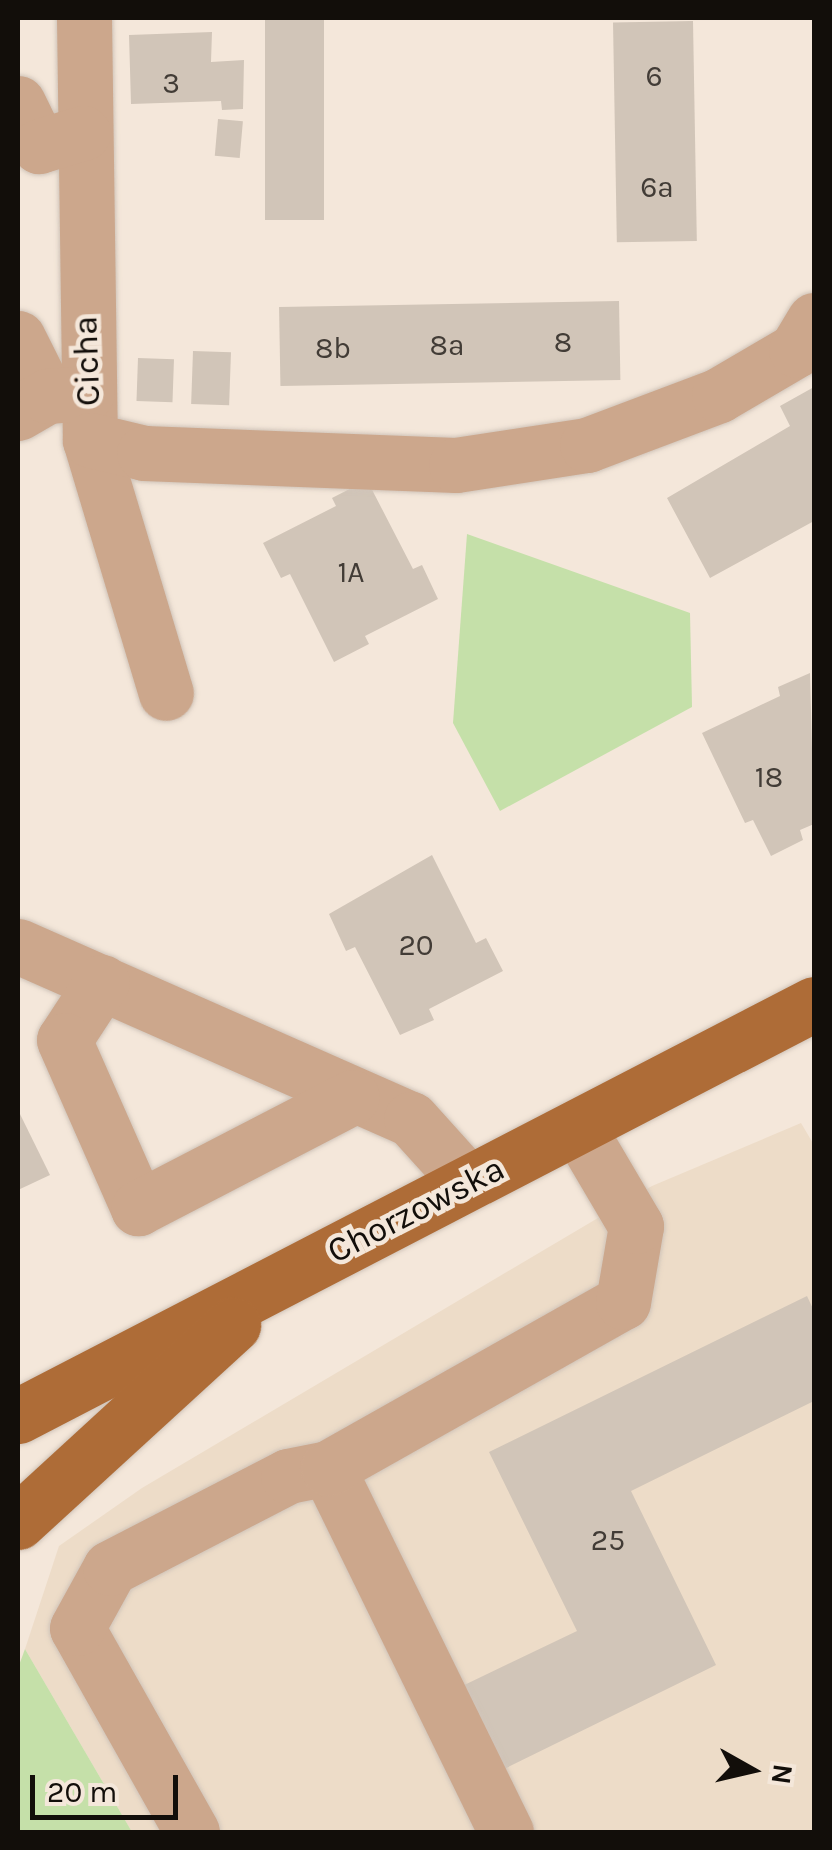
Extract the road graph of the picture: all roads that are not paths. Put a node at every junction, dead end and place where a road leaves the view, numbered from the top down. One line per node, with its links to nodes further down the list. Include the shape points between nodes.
1 (84, 18): 3 (street, Cicha)
2 (18, 103): 3 (street, via 38,146)
3 (84, 133): 6 (street, Cicha)
4 (814, 320): 6 (street, via 796,350 719,395 587,446 456,465 144,453)
5 (18, 338): 6 (street)
6 (61, 411): 7 (street, Cicha)
7 (166, 692)
8 (18, 946): 9 (street)
9 (102, 982): 11 (street); 11 (street, via 64,1040 138,1208)
10 (814, 1004): 12 (main road, Chorzowska)
11 (352, 1097): 13 (street, via 411,1119)
12 (580, 1130): 13 (main road, Chorzowska); 16 (street, via 636,1226 623,1302)
13 (468, 1182): 14 (main road, Chorzowska)
14 (286, 1276): 15 (main road, Chorzowska); 17 (main road)
15 (18, 1416)
16 (328, 1468): 18 (street, via 288,1476 110,1568 77,1628); 19 (street)
17 (18, 1522)
18 (192, 1832)
19 (506, 1832)

